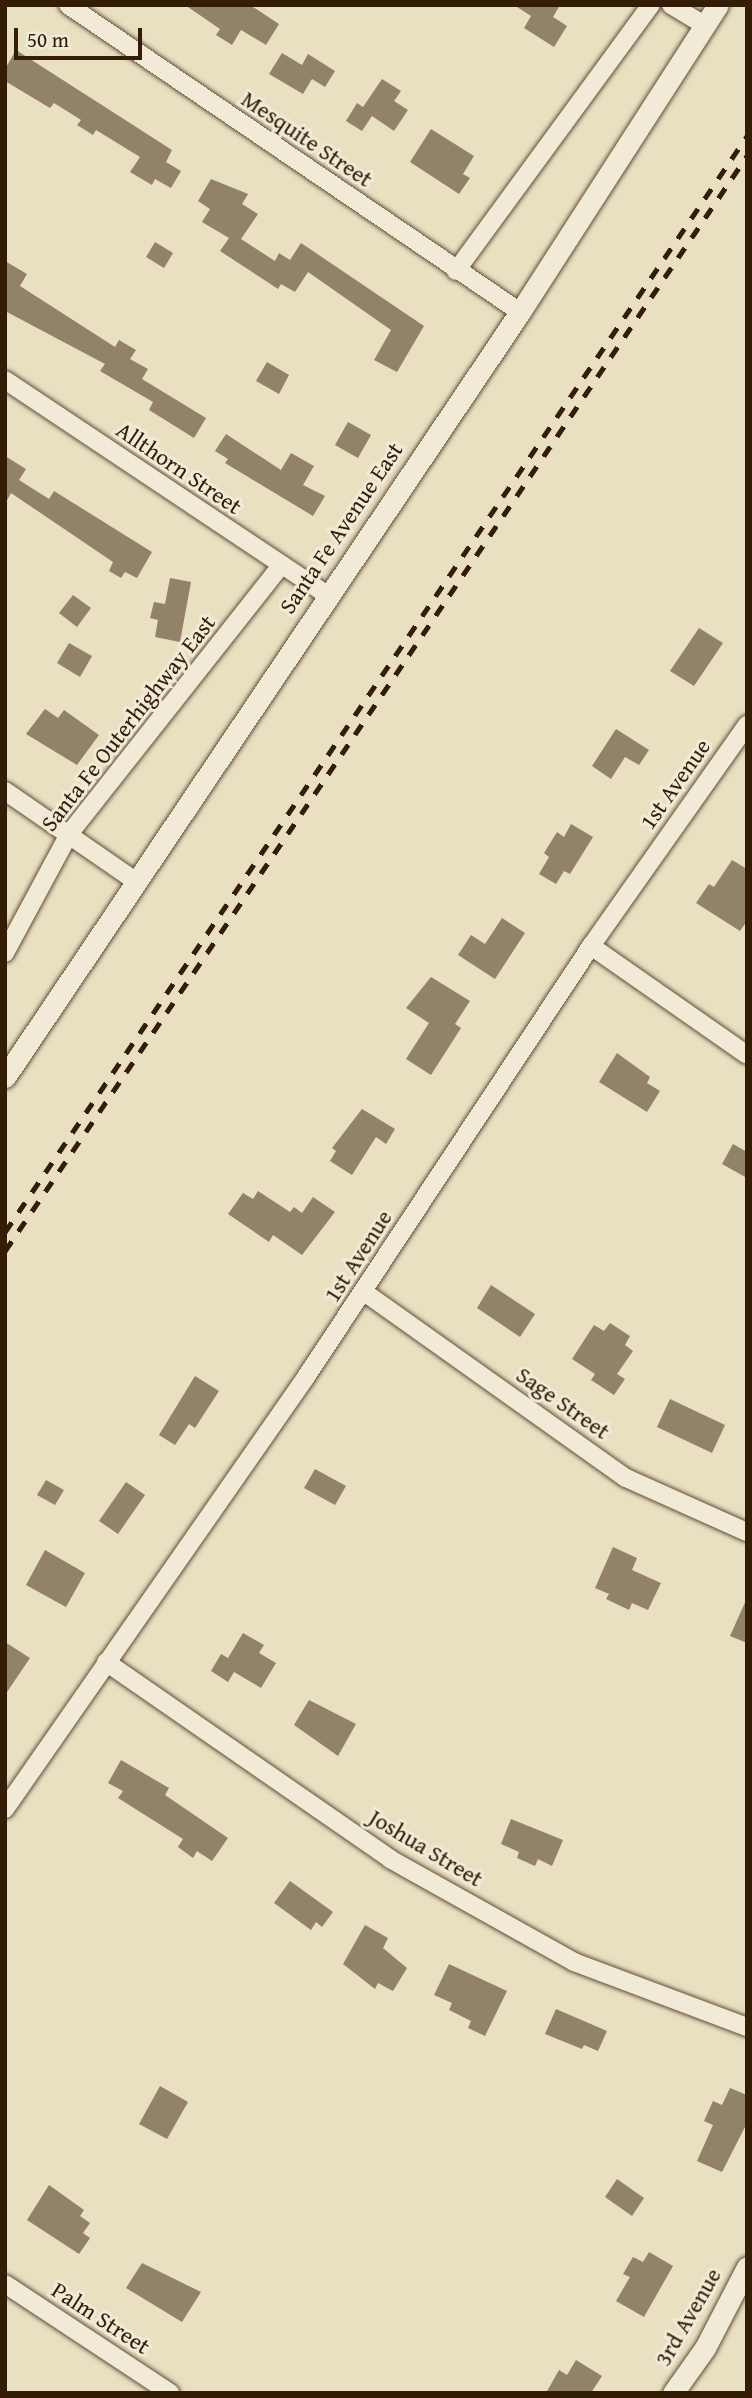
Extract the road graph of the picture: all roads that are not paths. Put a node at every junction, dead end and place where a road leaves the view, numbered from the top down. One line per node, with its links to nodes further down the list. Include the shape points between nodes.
1 (68, 5): 6 (street, Mesquite Street)
2 (651, 5): 6 (street)
3 (671, 5): 5 (street)
4 (718, 5): 5 (street, Santa Fe Avenue East)
5 (704, 25): 7 (street, Santa Fe Avenue East)
6 (456, 271): 7 (street, Mesquite Street)
7 (520, 312): 10 (street, Santa Fe Avenue East)
8 (5, 380): 9 (street, Allthorn Street)
9 (281, 566): 10 (street, Allthorn Street); 13 (street, Santa Fe Outerhighway East)
10 (327, 596): 14 (street, Santa Fe Avenue East)
11 (747, 725): 15 (street, 1st Avenue)
12 (5, 791): 13 (street)
13 (69, 834): 14 (street); 16 (street, Santa Fe Outerhighway East)
14 (137, 882): 18 (street, Santa Fe Avenue East)
15 (591, 946): 17 (street); 19 (street, 1st Avenue)
16 (5, 953)
17 (747, 1055)
18 (5, 1077)
19 (364, 1292): 20 (street, Sage Street, via 626,1478); 21 (street, 1st Avenue)
20 (747, 1532)
21 (106, 1662): 22 (street, 1st Avenue); 23 (street, Joshua Street, via 390,1859 573,1962)
22 (5, 1810)
23 (747, 2027)
24 (747, 2267): 27 (street, 3rd Avenue, via 705,2348)
25 (5, 2284): 26 (street, Palm Street)
26 (170, 2393)
27 (673, 2393)

